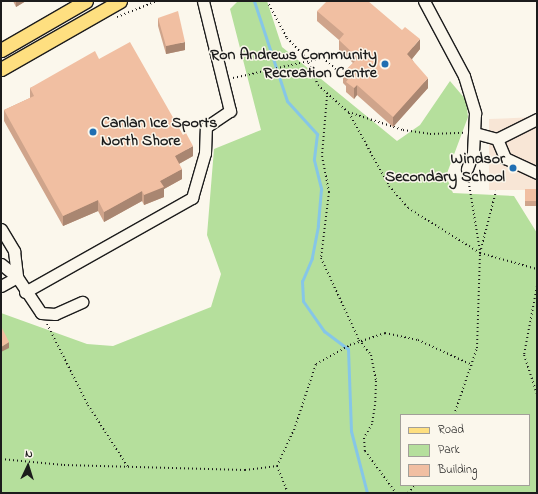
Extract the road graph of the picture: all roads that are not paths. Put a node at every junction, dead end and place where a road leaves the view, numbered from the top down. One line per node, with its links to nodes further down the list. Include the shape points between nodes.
1 (86, 1): 5 (main road)
2 (120, 1): 6 (main road)
3 (203, 1): 16 (street, via 230,111 206,127 205,153 192,198 177,209)
4 (424, 1): 8 (street, via 464,76 475,113)
5 (1, 50)
6 (1, 69)
7 (537, 119): 9 (street)
8 (475, 133): 9 (street); 10 (street)
9 (497, 139): 11 (street, via 504,158)
10 (467, 169)
11 (537, 173)
12 (1, 229): 14 (street, via 14,251)
13 (1, 264): 14 (street)
14 (16, 277): 15 (street); 16 (street)
15 (1, 286)
16 (25, 292): 17 (street, via 41,313 55,314)
17 (82, 302)

